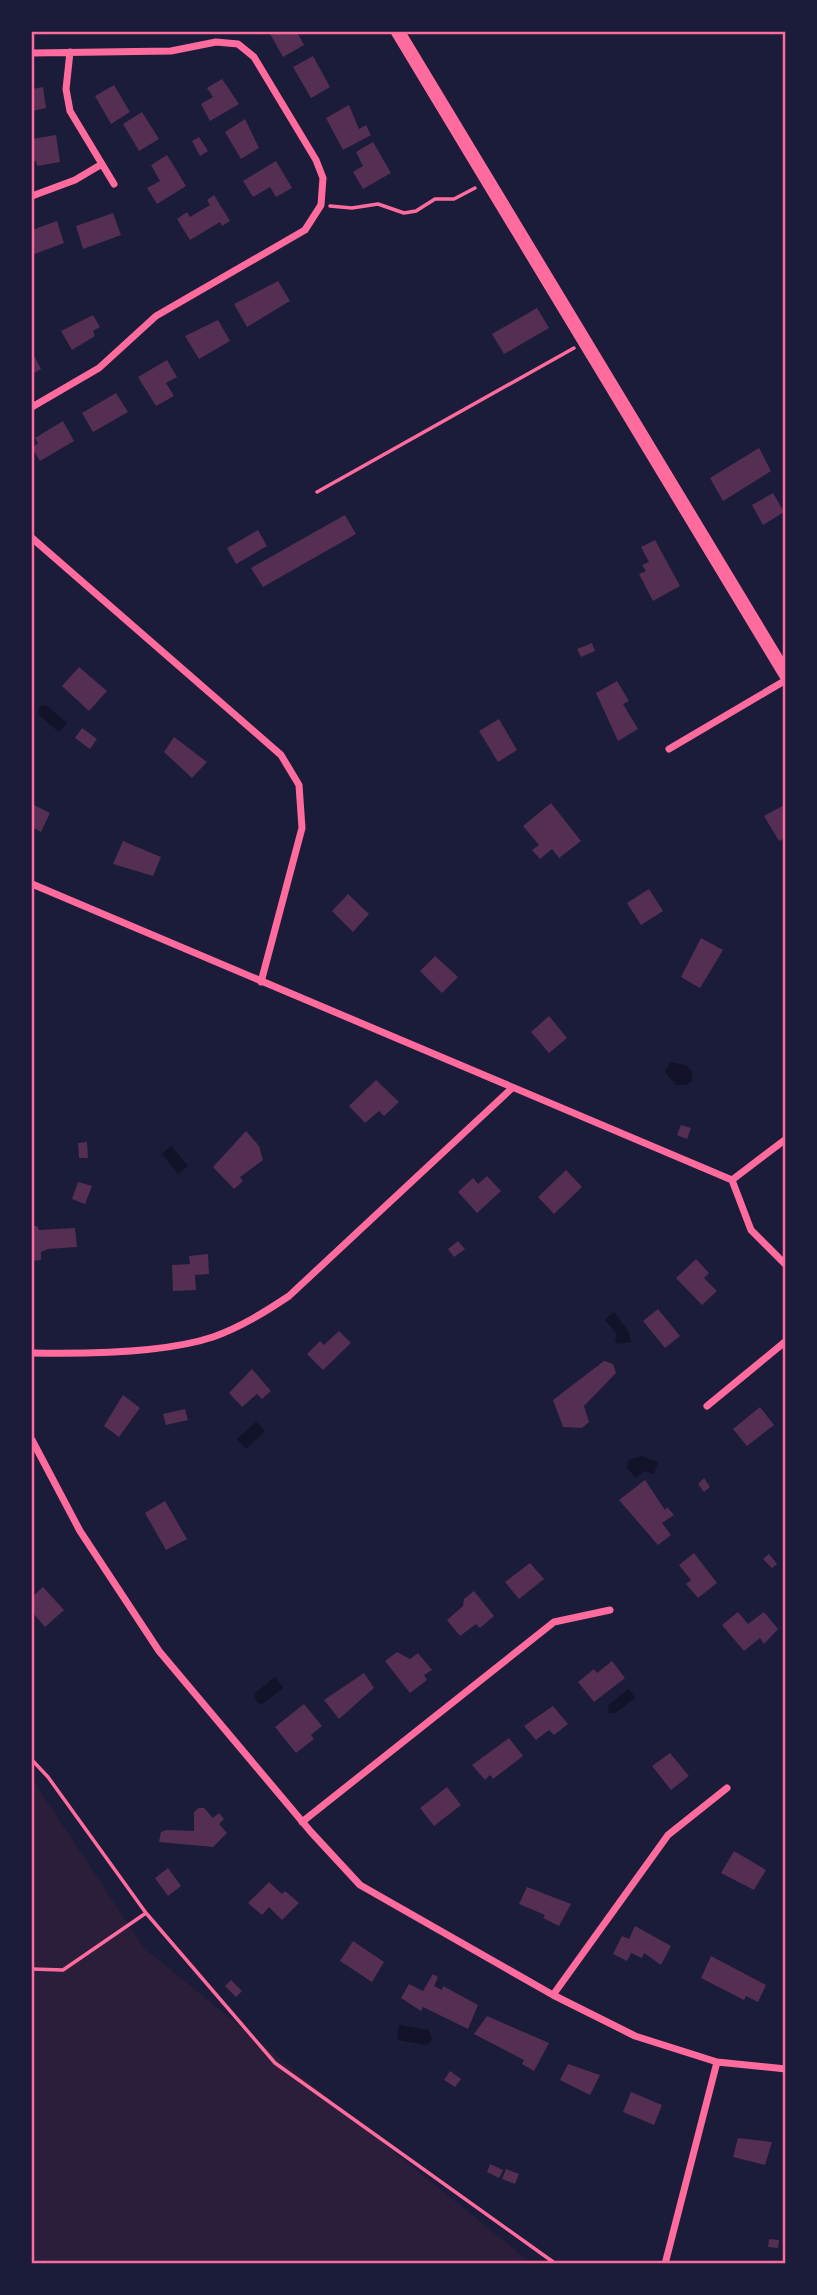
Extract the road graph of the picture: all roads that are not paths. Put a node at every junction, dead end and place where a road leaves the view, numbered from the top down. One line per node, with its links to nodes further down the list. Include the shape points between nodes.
1 (398, 32): 9 (main road)
2 (70, 52): 3 (street); 4 (street, via 66,89 70,111); 7 (street, via 171,51 216,42 239,44 254,57 316,160 323,178 321,205 305,230 156,316 99,368)
3 (32, 53)
4 (102, 164): 5 (street); 6 (street)
5 (114, 184)
6 (32, 196)
7 (32, 407)
8 (32, 538): 12 (street, via 281,755 299,785 302,828)
9 (786, 678): 10 (street)
10 (669, 749)
11 (32, 884): 12 (street)
12 (261, 982): 13 (street)
13 (511, 1089): 15 (street); 18 (street, via 289,1296 254,1319 212,1338 149,1348)
14 (786, 1139): 15 (street)
15 (732, 1180): 16 (street, via 751,1230)
16 (786, 1265)
17 (786, 1341): 19 (street)
18 (32, 1353)
19 (707, 1406)
20 (32, 1440): 23 (street, via 79,1531 159,1651)
21 (610, 1610): 23 (street, via 554,1622)
22 (727, 1788): 24 (street, via 668,1835)
23 (302, 1822): 24 (street, via 360,1885)
24 (553, 1995): 25 (street, via 635,2036)
25 (717, 2062): 26 (street); 27 (street)
26 (786, 2069)
27 (665, 2263)

